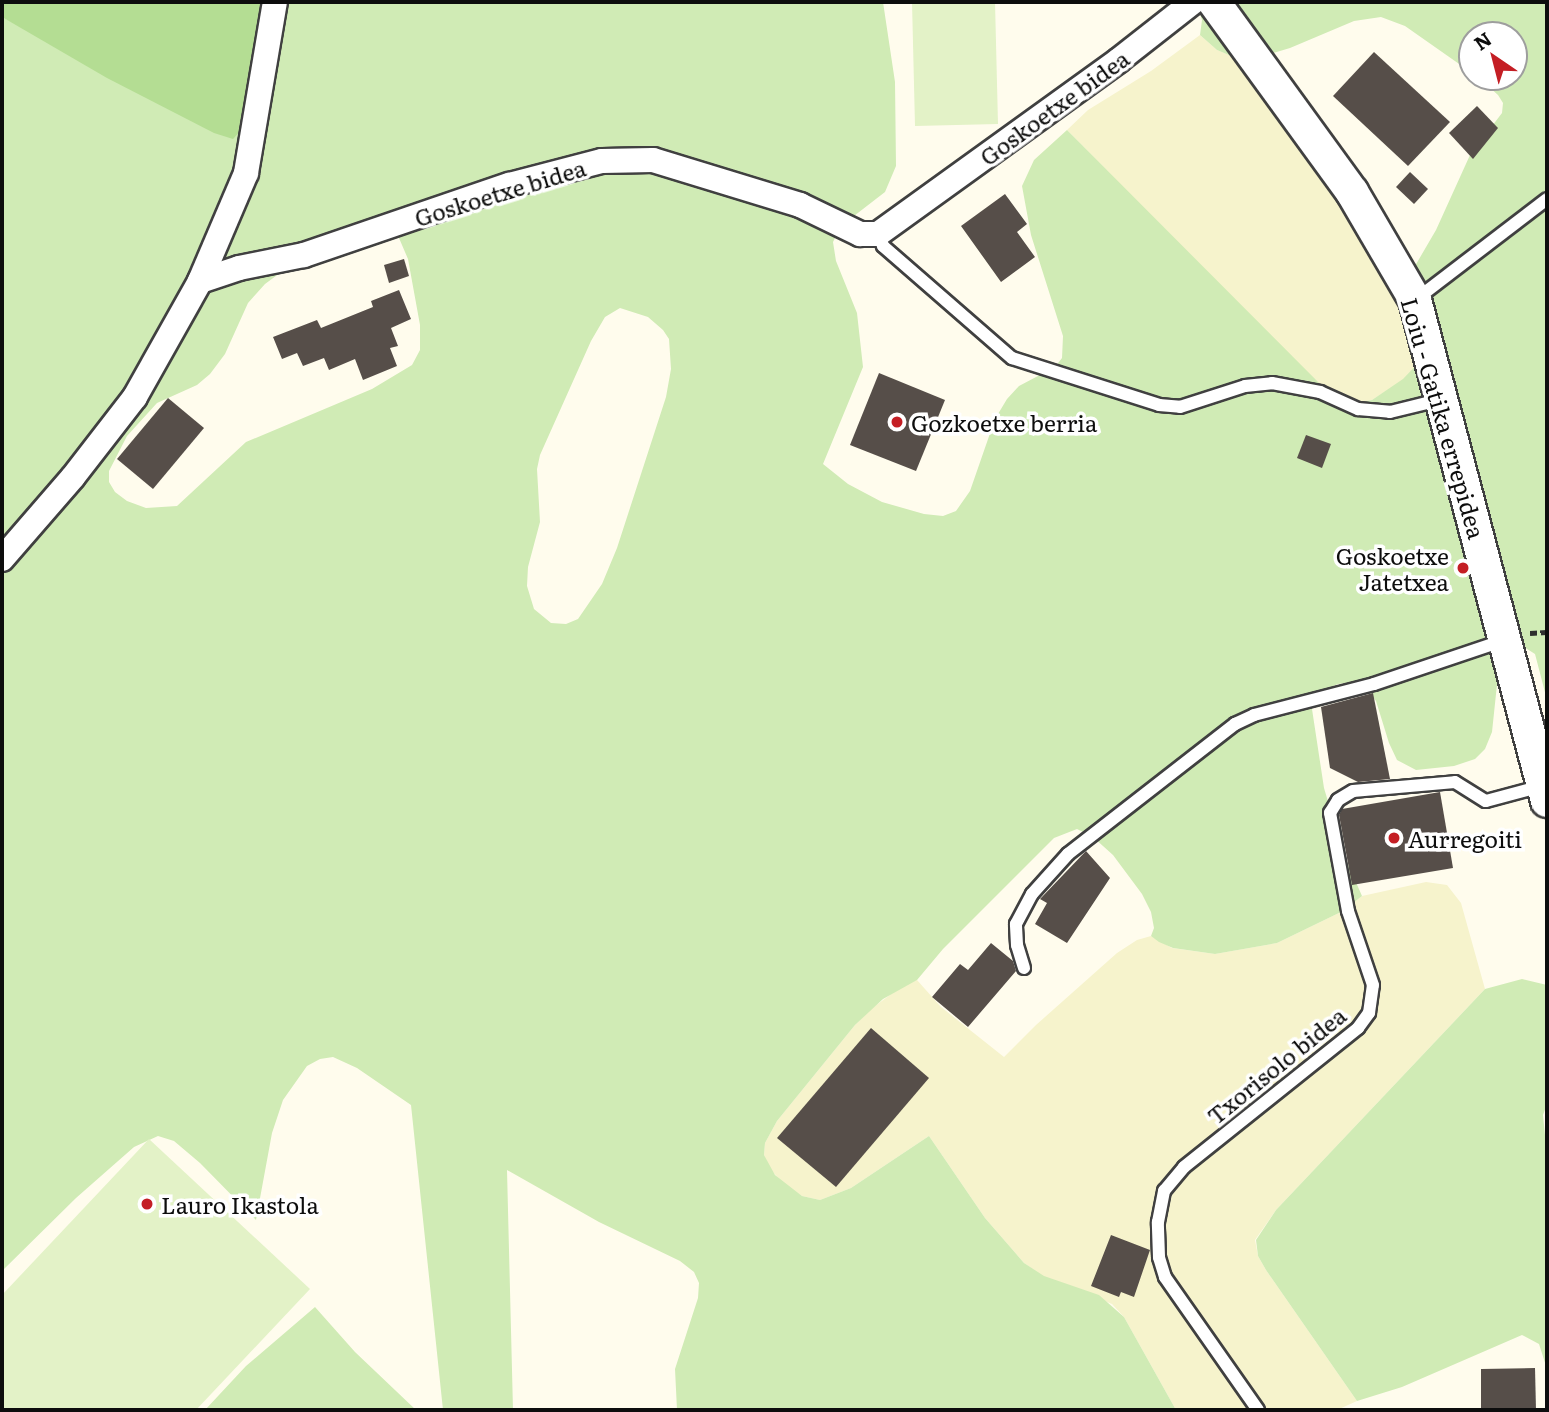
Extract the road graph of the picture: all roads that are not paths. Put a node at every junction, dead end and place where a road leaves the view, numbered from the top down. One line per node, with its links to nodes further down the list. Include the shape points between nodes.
1 (275, 2): 6 (street, via 246,173)
2 (1193, 2): 5 (street, Goskoetxe bidea)
3 (1214, 2): 7 (street, Loiu - Gatika errepidea, via 1352,192)
4 (1547, 199): 7 (lane)
5 (878, 234): 6 (street, Goskoetxe bidea, via 860,234 800,205 653,160 602,160 509,185 304,255); 8 (lane, via 883,246 1012,358 1159,405 1180,407 1245,386 1272,383 1291,384 1359,409 1379,411 1413,408)
6 (200, 281): 9 (street, via 135,397)
7 (1415, 300): 8 (street, Loiu - Gatika errepidea)
8 (1443, 398): 10 (street, Loiu - Gatika errepidea)
9 (2, 559)
10 (1506, 640): 11 (street, Loiu - Gatika errepidea); 12 (lane, via 1235,724 1068,854 1032,894 1016,923)
11 (1545, 793): 13 (lane, Txorisolo bidea, via 1486,801 1455,782 1353,791 1338,800 1330,813 1348,911 1373,985 1369,1013 1358,1028 1184,1167 1164,1191 1158,1222 1159,1258 1165,1277)
12 (1024, 968)
13 (1258, 1410)

